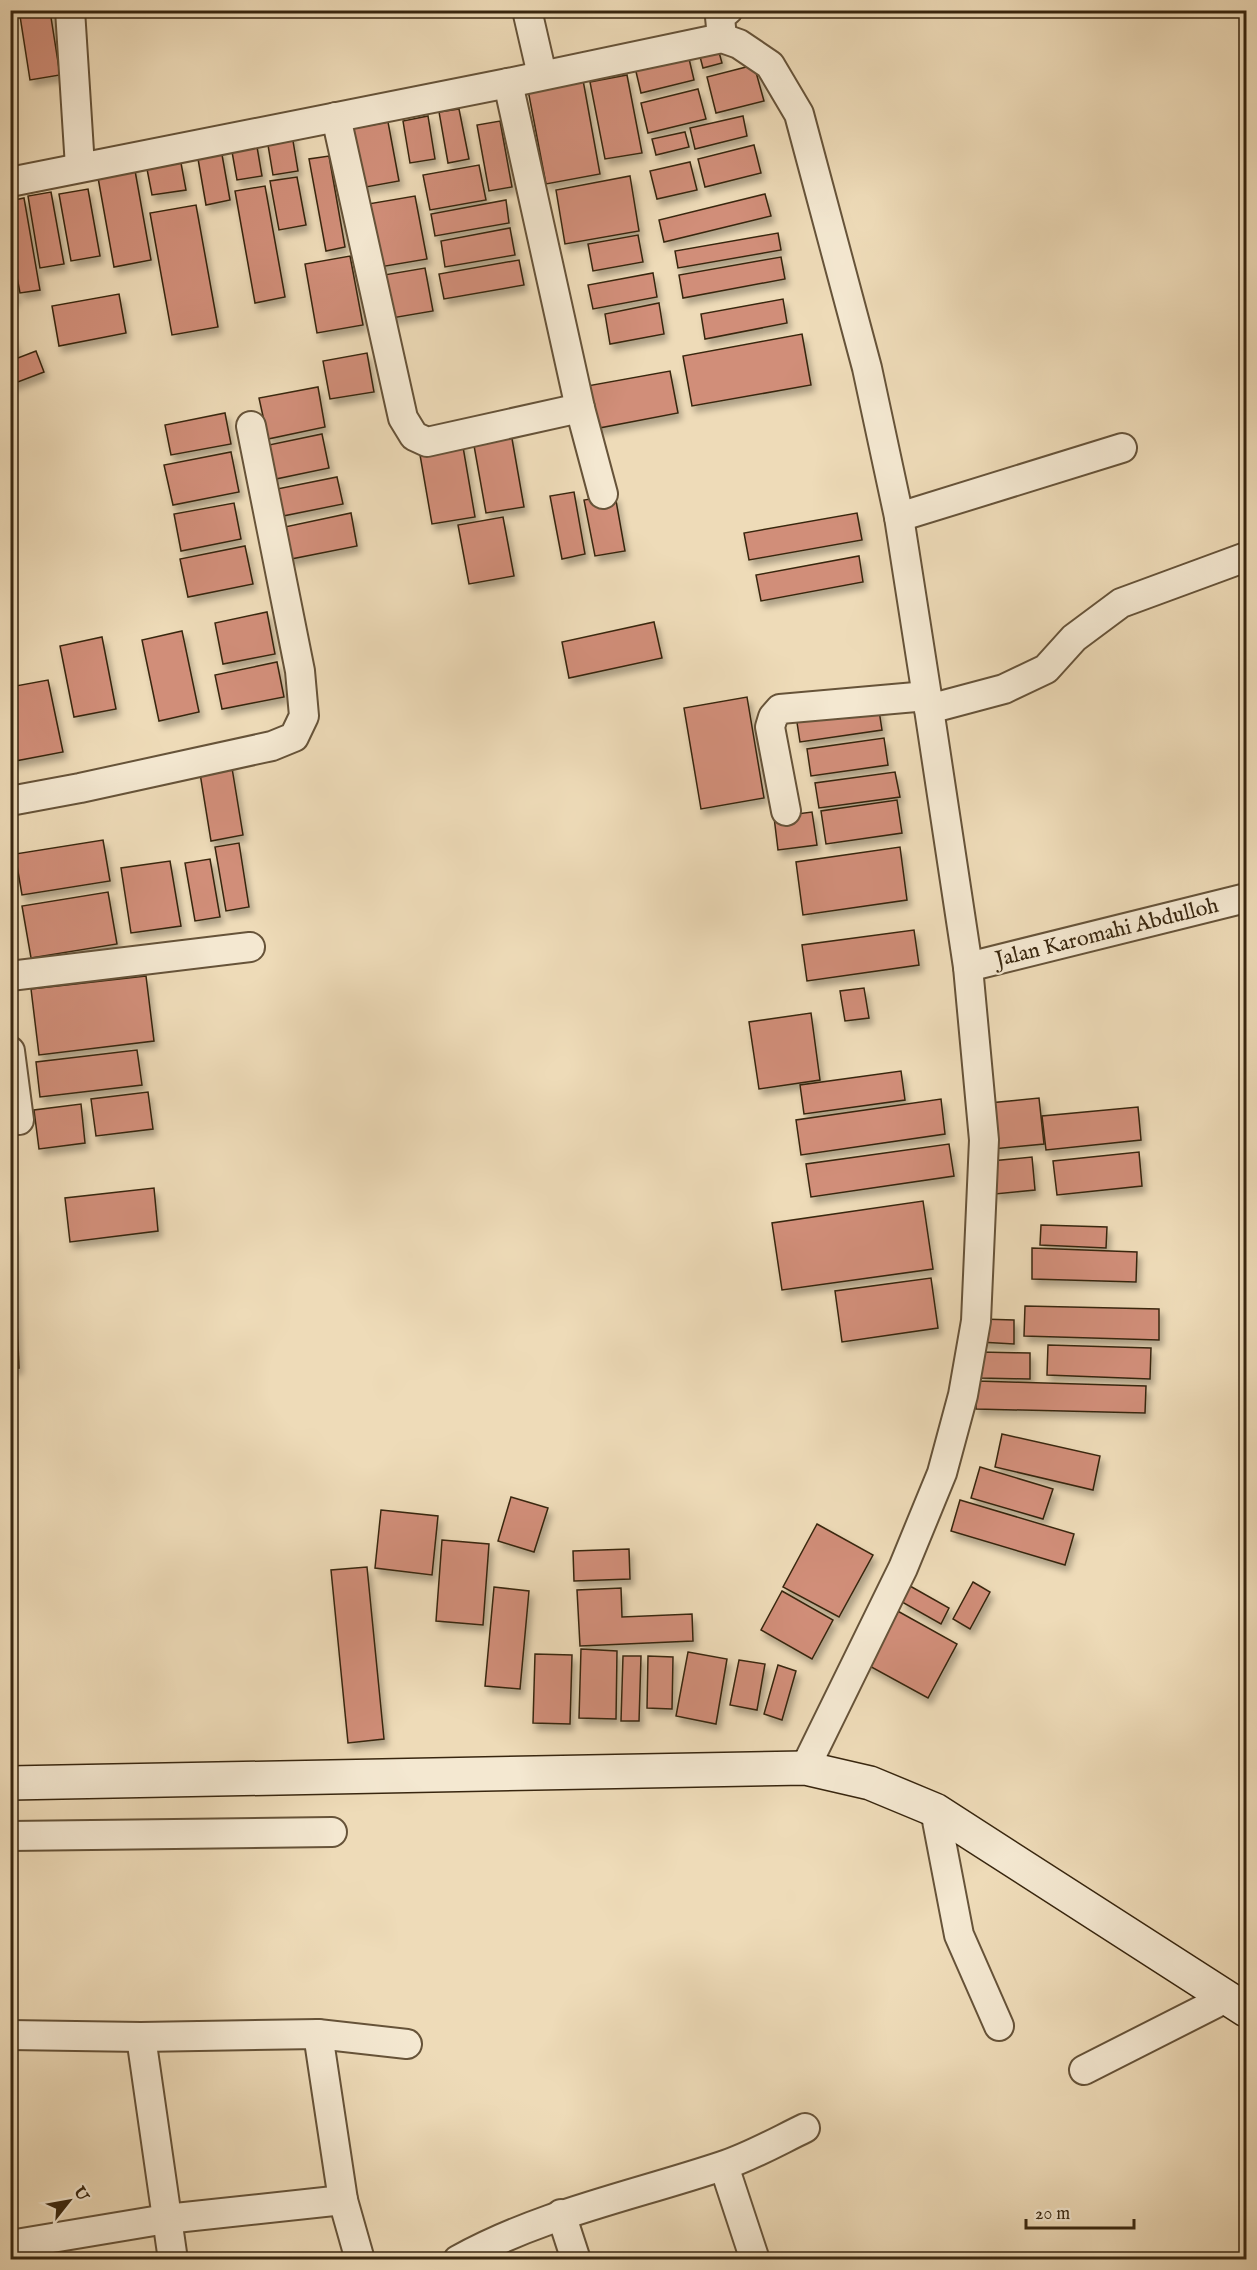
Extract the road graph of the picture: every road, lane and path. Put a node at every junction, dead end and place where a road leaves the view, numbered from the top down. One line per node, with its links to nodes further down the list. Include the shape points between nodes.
1 (70, 10): 7 (street)
2 (527, 10): 4 (street)
3 (722, 19): 4 (street); 13 (street, via 739,44 770,65 799,114 867,368)
4 (542, 75): 5 (street)
5 (508, 83): 6 (street); 9 (street)
6 (336, 117): 7 (street); 9 (street, via 403,418 414,436 427,442)
7 (80, 167): 8 (street)
8 (10, 182)
9 (580, 408): 12 (street)
10 (251, 426): 16 (street, via 300,671 304,716 294,737 272,747)
11 (1122, 447): 13 (street)
12 (603, 494)
13 (899, 517): 15 (street)
14 (1246, 557): 15 (street, via 1121,603 1074,638 1046,669 1004,689)
15 (928, 703): 17 (street, via 780,709 770,728); 20 (street)
16 (10, 801)
17 (786, 811)
18 (1246, 898): 20 (street, Jalan Karomahi Abdulloh)
19 (250, 947): 21 (street)
20 (968, 967): 24 (street, via 984,1140 976,1321 963,1395 942,1473 903,1568)
21 (10, 976)
22 (10, 1051): 23 (street)
23 (19, 1120)
24 (805, 1768): 25 (street); 26 (street, via 870,1783)
25 (10, 1783)
26 (935, 1810): 29 (street); 30 (street, via 959,1935)
27 (332, 1832): 28 (street)
28 (10, 1836)
29 (1237, 2004): 35 (street)
30 (999, 2026)
31 (318, 2034): 33 (street); 34 (street); 38 (street)
32 (10, 2035): 33 (street)
33 (141, 2037): 40 (street)
34 (407, 2044)
35 (1084, 2070)
36 (806, 2128): 37 (street)
37 (724, 2166): 39 (street); 46 (street)
38 (343, 2200): 40 (street); 43 (street)
39 (561, 2214): 44 (street); 45 (street)
40 (166, 2219): 41 (street); 42 (street)
41 (10, 2245)
42 (173, 2259)
43 (360, 2259)
44 (458, 2259)
45 (576, 2259)
46 (755, 2259)

